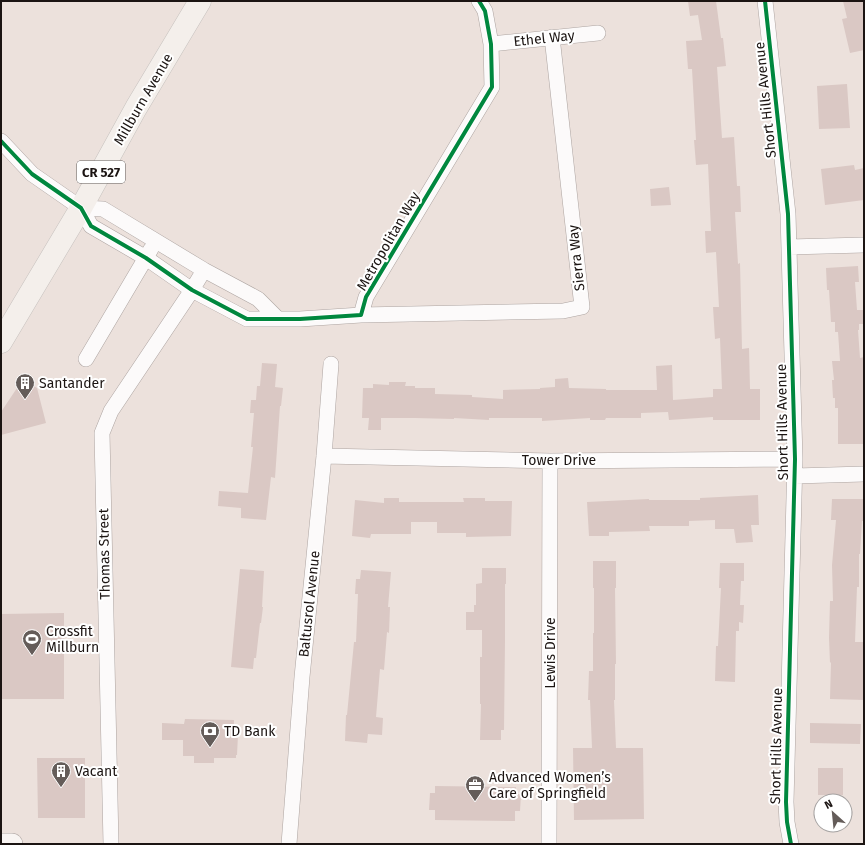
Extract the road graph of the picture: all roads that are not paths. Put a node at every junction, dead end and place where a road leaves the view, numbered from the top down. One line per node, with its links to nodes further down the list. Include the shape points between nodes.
1 (200, 1): 8 (main road, Millburn Avenue / CR 527, via 136,108)
2 (479, 1): 6 (street, Metropolitan Way, via 486,11)
3 (765, 1): 11 (street, Short Hills Avenue, via 788,214)
4 (598, 33): 5 (street, Ethel Way)
5 (552, 37): 6 (street, Ethel Way); 15 (street, Sierra Way, via 582,307 563,311)
6 (491, 44): 15 (street, Metropolitan Way, via 492,87 366,297)
7 (1, 141): 8 (street, via 32,174)
8 (81, 208): 9 (street, via 103,209); 12 (street, via 91,226); 17 (main road, Millburn Avenue / CR 527)
9 (155, 241): 12 (street); 13 (street)
10 (864, 245): 11 (street)
11 (789, 247): 21 (street, Short Hills Avenue)
12 (146, 258): 14 (street); 18 (street)
13 (204, 270): 14 (street, Thomas Street); 16 (street, via 258,299)
14 (192, 290): 16 (street, via 247,319); 27 (street, Thomas Street, via 111,411 102,433)
15 (361, 315): 16 (street)
16 (278, 319)
17 (1, 342)
18 (86, 359)
19 (331, 364): 20 (street, Baltusrol Avenue)
20 (324, 456): 22 (street, Tower Drive); 28 (street, Baltusrol Avenue)
21 (795, 459): 22 (street, Tower Drive); 24 (street, Short Hills Avenue)
22 (550, 461): 29 (street, Lewis Drive)
23 (864, 474): 24 (street)
24 (795, 476): 30 (street, Short Hills Avenue, via 786,802)
25 (1, 844): 26 (main road)
26 (12, 844)
27 (111, 844)
28 (289, 844)
29 (549, 844)
30 (791, 844)

